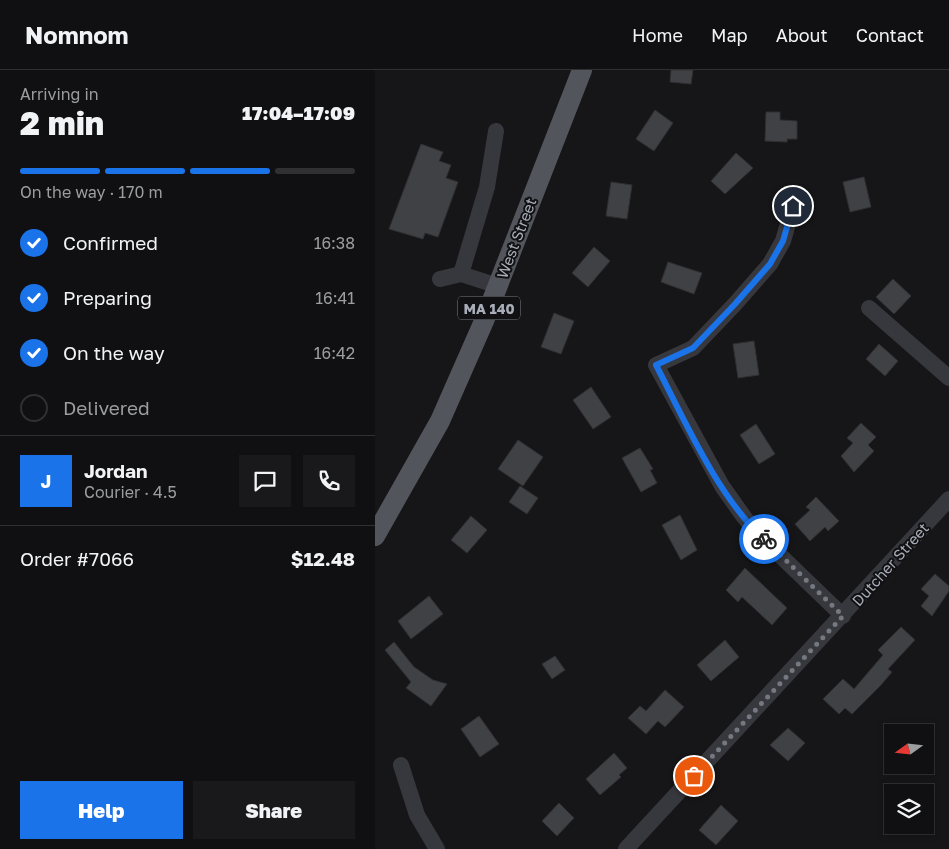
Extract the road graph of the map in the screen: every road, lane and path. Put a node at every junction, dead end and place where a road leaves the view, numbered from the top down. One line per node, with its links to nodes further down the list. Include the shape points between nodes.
1 (582, 70): 6 (main road, West Street / MA 140)
2 (496, 131): 4 (street, via 487,187)
3 (793, 206): 11 (street, via 783,241 770,264 693,348 656,365 722,486 744,517)
4 (461, 274): 5 (street); 6 (street)
5 (440, 279)
6 (498, 286): 10 (main road, West Street / MA 140, via 440,421)
7 (869, 308): 8 (street)
8 (949, 378)
9 (949, 499): 11 (street, Dutcher Street)
10 (375, 536)
11 (843, 616): 14 (street, Dutcher Street)
12 (401, 765): 13 (street, via 417,815)
13 (437, 849)
14 (626, 849)

